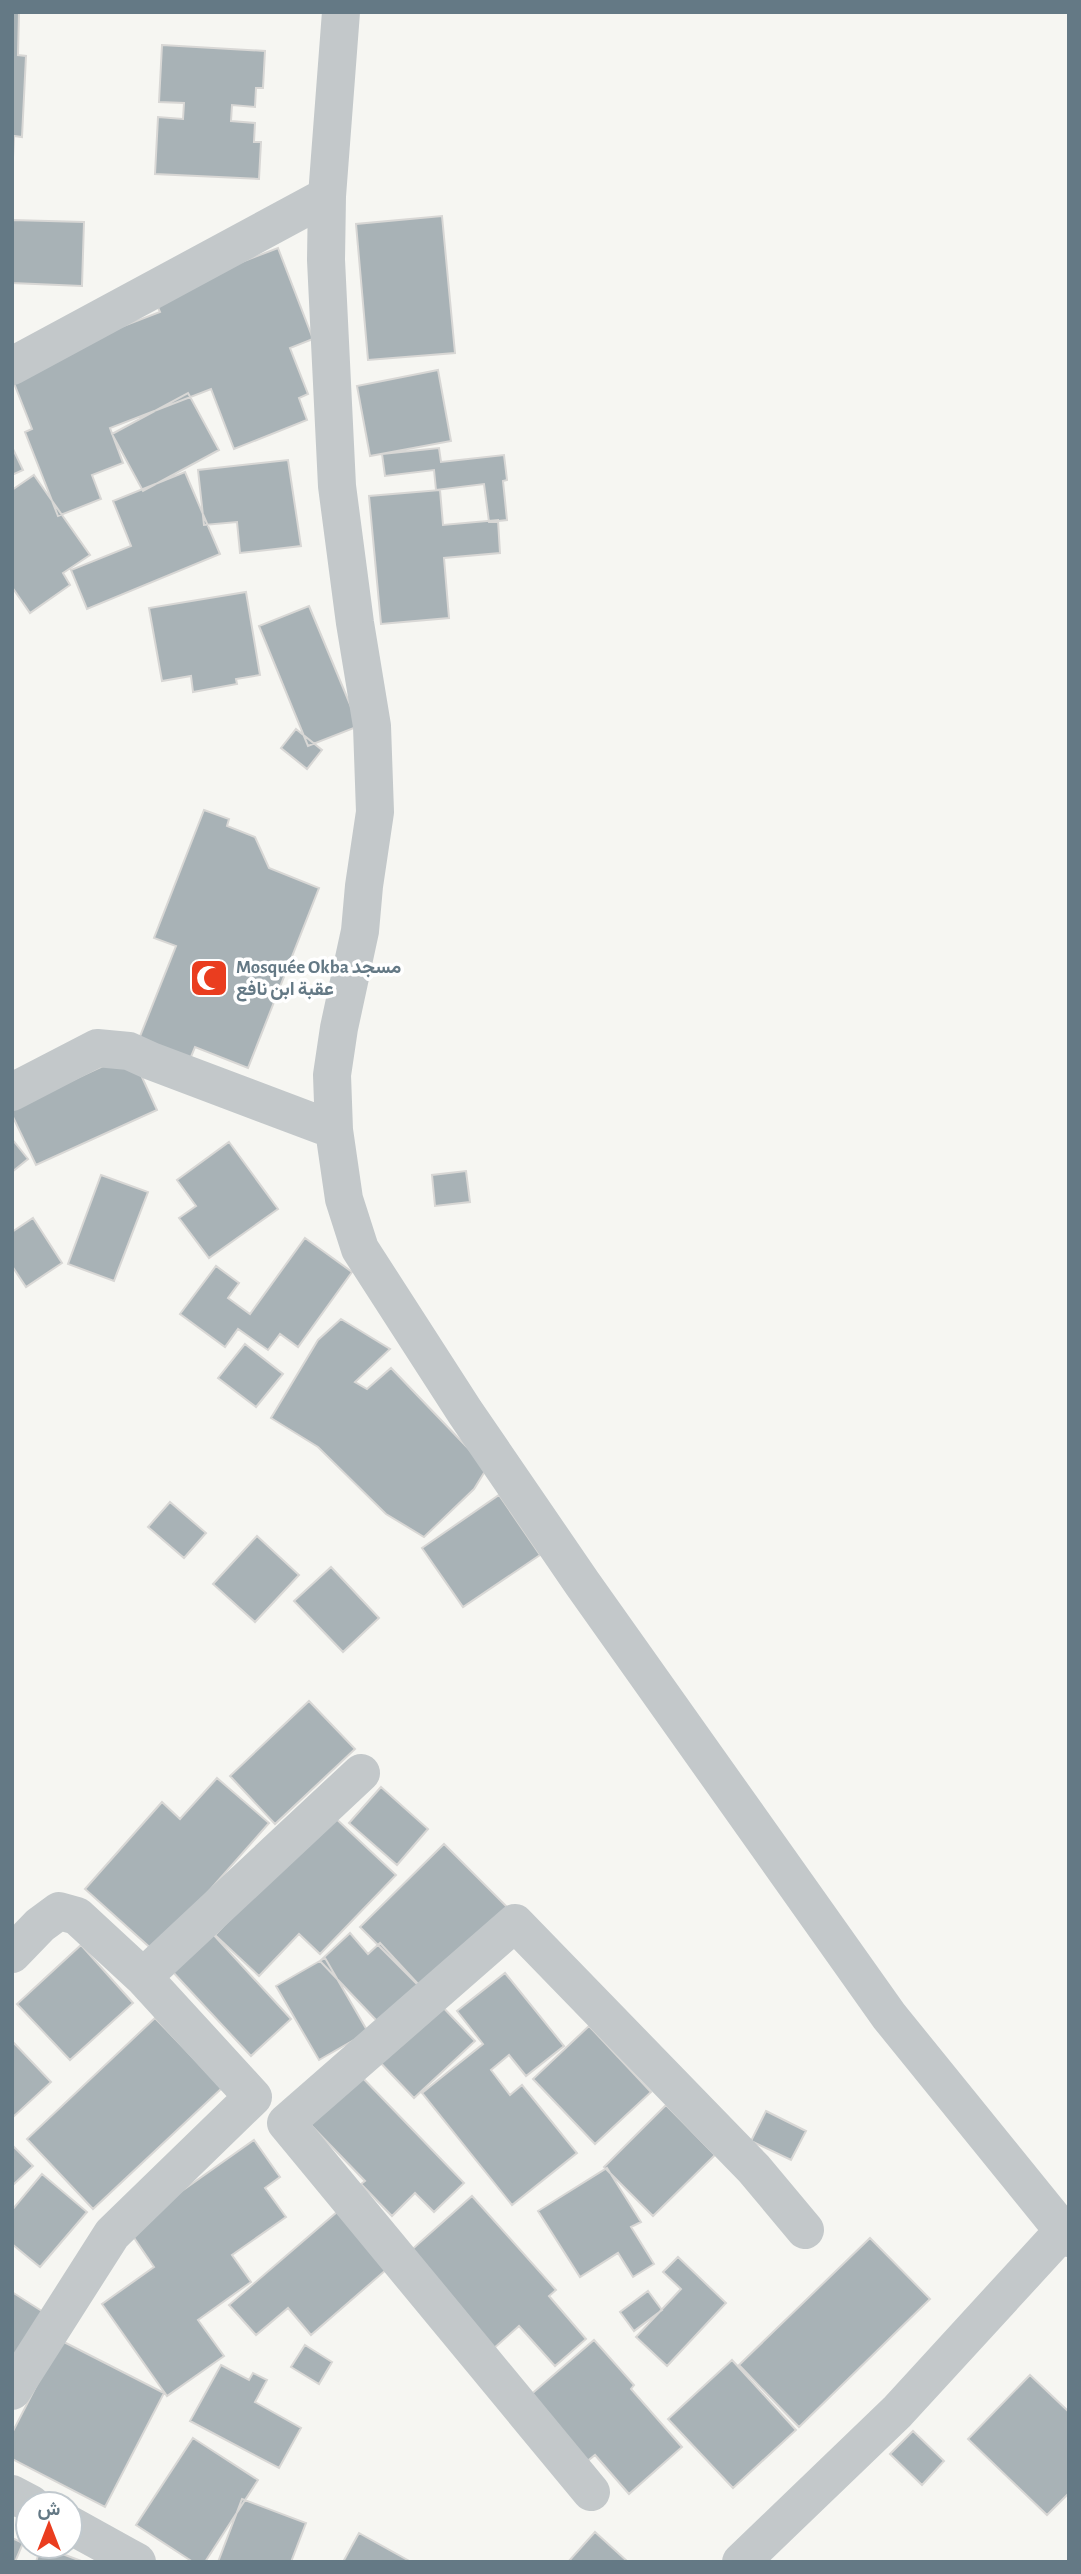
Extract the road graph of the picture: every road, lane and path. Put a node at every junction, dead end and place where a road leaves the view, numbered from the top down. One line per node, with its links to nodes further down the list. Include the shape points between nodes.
1 (341, 12): 2 (street)
2 (327, 196): 3 (street); 5 (street, via 337,486 372,726 376,812 360,931 332,1075)
3 (12, 366)
4 (12, 1092): 5 (street, via 97,1048 129,1051)
5 (334, 1130): 12 (street, via 344,1199 360,1249 465,1412 881,2004)
6 (361, 1773): 8 (street)
7 (12, 1954): 8 (street, via 59,1911 77,1916)
8 (143, 1977): 9 (street)
9 (253, 2097): 10 (street); 13 (street, via 112,2234)
10 (286, 2123): 11 (street, via 514,1923 754,2169); 14 (street)
11 (805, 2230)
12 (1066, 2235): 17 (street, via 897,2412)
13 (12, 2391)
14 (591, 2492)
15 (84, 2533): 16 (street)
16 (137, 2562)
17 (741, 2562)

